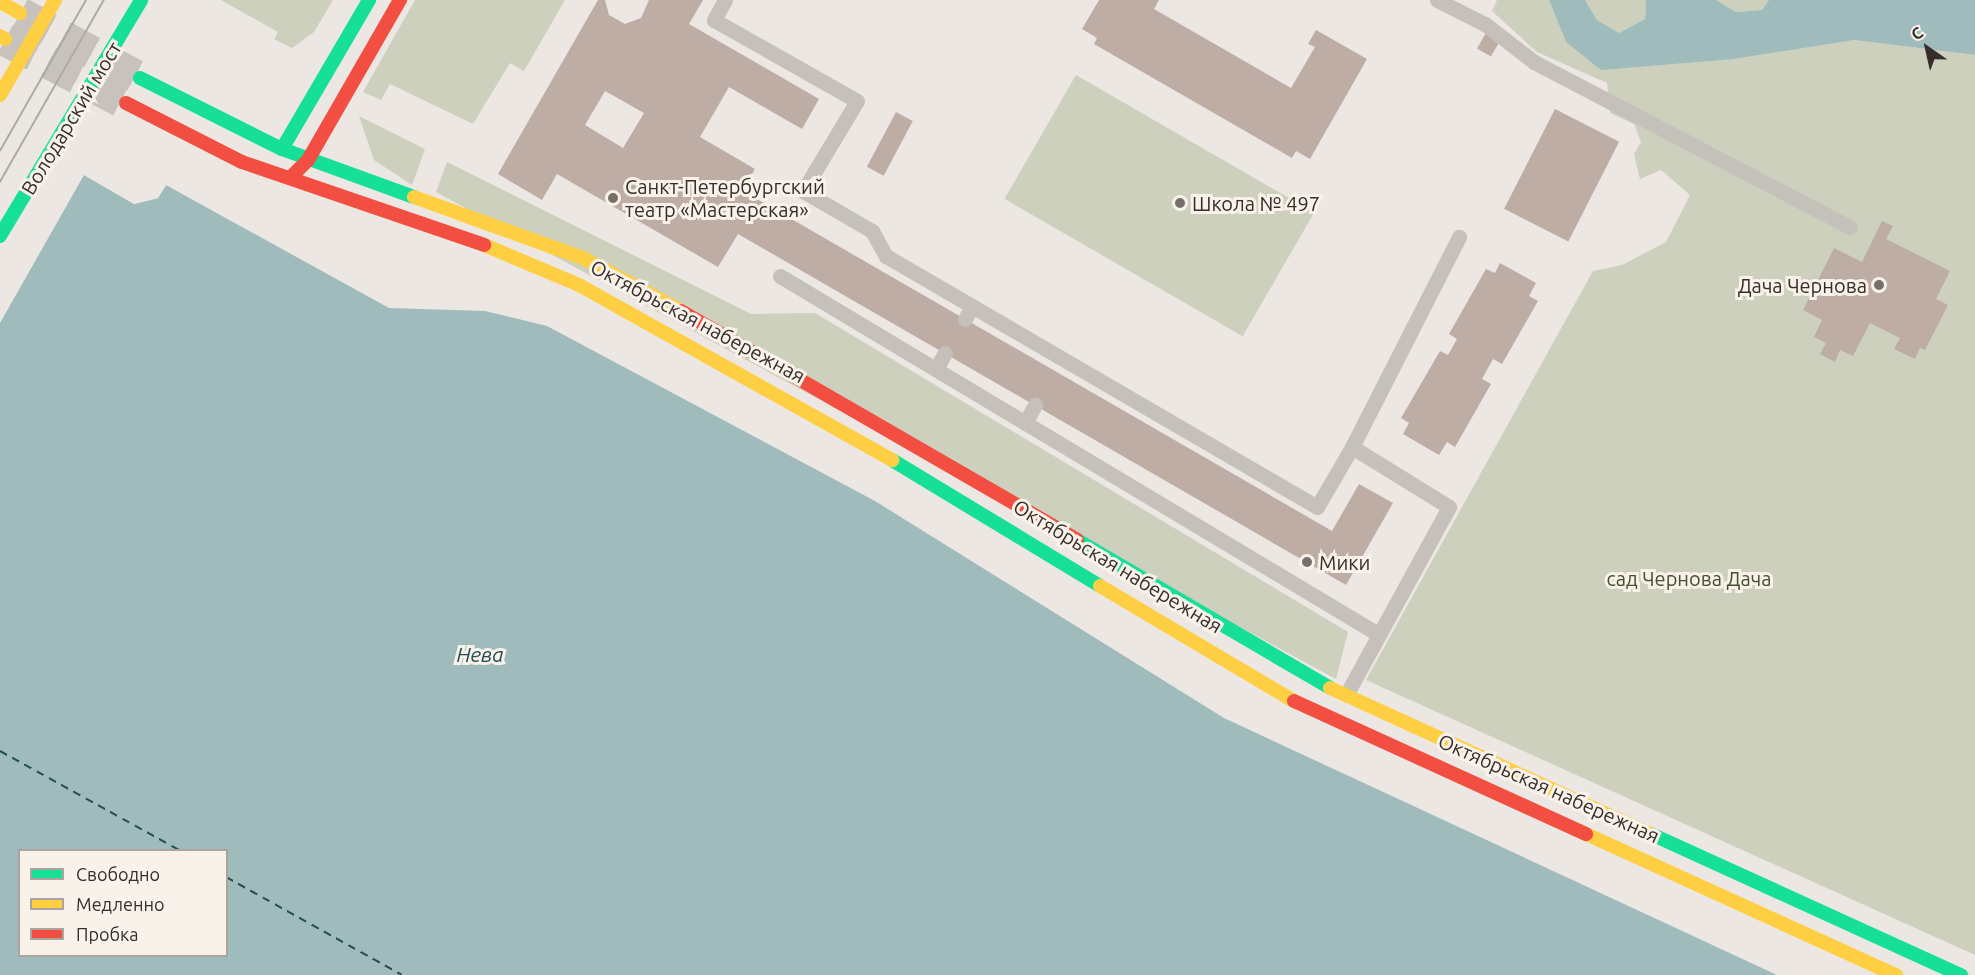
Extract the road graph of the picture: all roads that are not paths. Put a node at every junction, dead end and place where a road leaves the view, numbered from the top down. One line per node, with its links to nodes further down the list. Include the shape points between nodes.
1 (55, 0): 10 (main road, bridge)
2 (141, 0): 16 (main road, Володарский мост, bridge)
3 (369, 0): 12 (main road)
4 (400, 0): 13 (main road)
5 (725, 0): 23 (lane, via 714,20 857,101 804,191 872,231 886,256 968,312 1317,507)
6 (1437, 0): 15 (lane, via 1485,24 1534,62)
7 (0, 2): 8 (main road)
8 (20, 13)
9 (140, 78): 12 (main road, Октябрьская набережная)
10 (0, 95)
11 (126, 103): 14 (main road, Октябрьская набережная)
12 (282, 149): 13 (main road, Октябрьская набережная); 14 (main road)
13 (308, 160): 14 (main road); 25 (main road, Октябрьская набережная, via 540,239 634,284 836,396 1276,660)
14 (288, 180): 26 (main road, Октябрьская набережная, via 487,246 600,296 819,416 1276,693)
15 (1850, 227)
16 (0, 236)
17 (1459, 237): 23 (lane)
18 (780, 276): 20 (lane)
19 (945, 353): 20 (lane)
20 (936, 369): 22 (lane)
21 (1035, 405): 22 (lane)
22 (1025, 423): 24 (lane)
23 (1352, 447): 24 (lane, via 1449,507)
24 (1378, 634): 25 (lane)
25 (1346, 695): 27 (main road, Октябрьская набережная)
26 (1896, 975)
27 (1961, 975)

